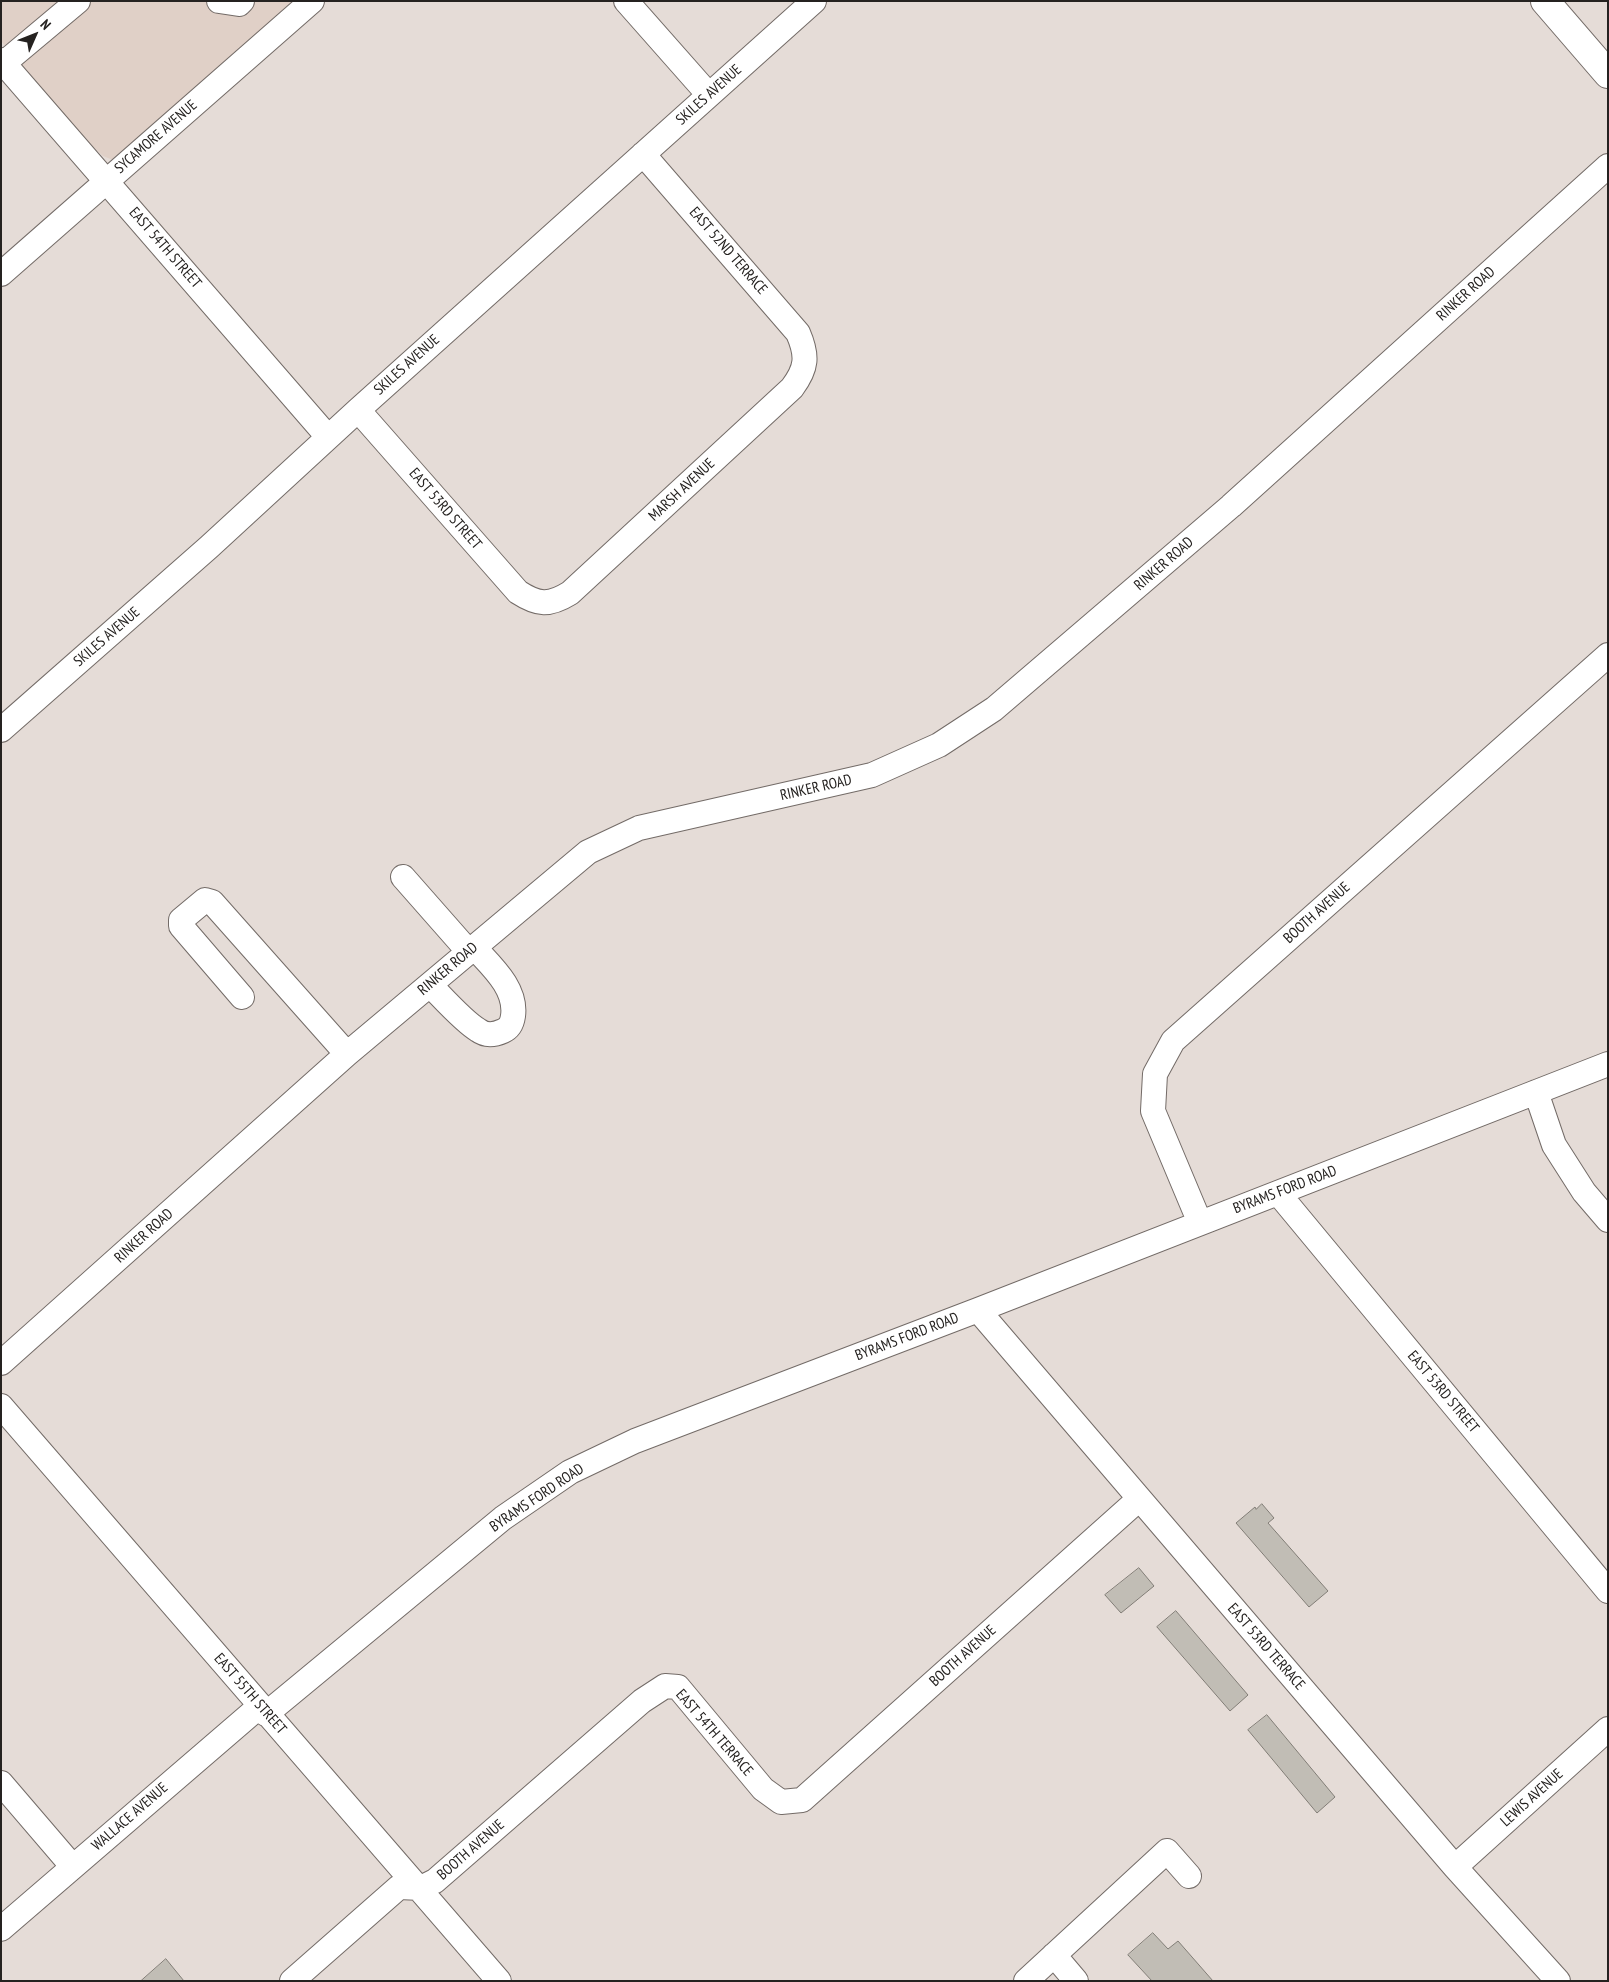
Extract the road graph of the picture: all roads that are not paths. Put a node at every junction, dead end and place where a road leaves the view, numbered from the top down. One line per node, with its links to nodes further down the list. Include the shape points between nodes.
1 (78, 1): 8 (street)
2 (219, 1): 3 (street, via 239,4)
3 (242, 1)
4 (312, 1): 13 (street, SYCAMORE AVENUE)
5 (626, 1): 10 (street)
6 (814, 1): 10 (street, SKILES AVENUE)
7 (1545, 1): 9 (main road)
8 (3, 62): 13 (street, EAST 54TH STREET)
9 (1608, 74)
10 (709, 95): 11 (street, SKILES AVENUE)
11 (643, 154): 15 (street, EAST 52ND TERRACE, via 798,333); 16 (street, SKILES AVENUE)
12 (1608, 166): 22 (street, RINKER ROAD, via 1231,506 994,709 939,745 872,775 639,828 588,852)
13 (106, 181): 14 (street, SYCAMORE AVENUE); 17 (street, EAST 54TH STREET)
14 (1, 274)
15 (805, 353): 18 (street, MARSH AVENUE, via 801,376 785,395 570,593 558,600)
16 (358, 410): 17 (street, SKILES AVENUE); 18 (street, EAST 53RD STREET, via 518,592)
17 (328, 437): 20 (street, SKILES AVENUE, via 209,547)
18 (537, 602)
19 (1608, 655): 30 (street, BOOTH AVENUE, via 1173,1041 1155,1074 1154,1111)
20 (1, 730)
21 (403, 877): 22 (street)
22 (471, 950): 23 (street, RINKER ROAD); 23 (street, via 497,972 513,1000 512,1023 507,1030 487,1034 477,1030)
23 (430, 984): 25 (street, RINKER ROAD)
24 (242, 997): 25 (street, via 181,926 181,920 205,900 212,902)
25 (347, 1054): 32 (street, RINKER ROAD)
26 (1608, 1064): 27 (street, BYRAMS FORD ROAD)
27 (1536, 1092): 28 (street, BYRAMS FORD ROAD); 29 (street, via 1554,1145 1584,1192)
28 (1278, 1193): 30 (street, BYRAMS FORD ROAD); 35 (street, EAST 53RD STREET)
29 (1608, 1220)
30 (1200, 1223): 31 (street, BYRAMS FORD ROAD)
31 (978, 1310): 34 (street, EAST 53RD TERRACE); 37 (street, BYRAMS FORD ROAD, via 635,1441 570,1472 502,1518)
32 (1, 1363)
33 (1, 1406): 37 (street, EAST 55TH STREET)
34 (1139, 1499): 40 (street, BOOTH AVENUE, via 802,1800); 41 (street, EAST 53RD TERRACE)
35 (1608, 1591)
36 (642, 1701): 40 (street, EAST 54TH TERRACE, via 665,1686 678,1687 763,1789); 44 (street, BOOTH AVENUE, via 435,1881)
37 (263, 1710): 42 (street, WALLACE AVENUE); 44 (street, EAST 55TH STREET)
38 (1608, 1729): 41 (street, LEWIS AVENUE)
39 (1, 1783): 42 (street)
40 (781, 1802)
41 (1456, 1867): 51 (street, EAST 53RD TERRACE)
42 (72, 1868): 45 (street, WALLACE AVENUE)
43 (1189, 1876): 46 (street, via 1167,1851)
44 (421, 1888): 47 (street, BOOTH AVENUE, via 399,1887); 48 (street, EAST 55TH STREET)
45 (1, 1929)
46 (1054, 1955): 49 (street); 50 (street)
47 (292, 1981)
48 (499, 1981)
49 (1026, 1981)
50 (1076, 1981)
51 (1558, 1981)

